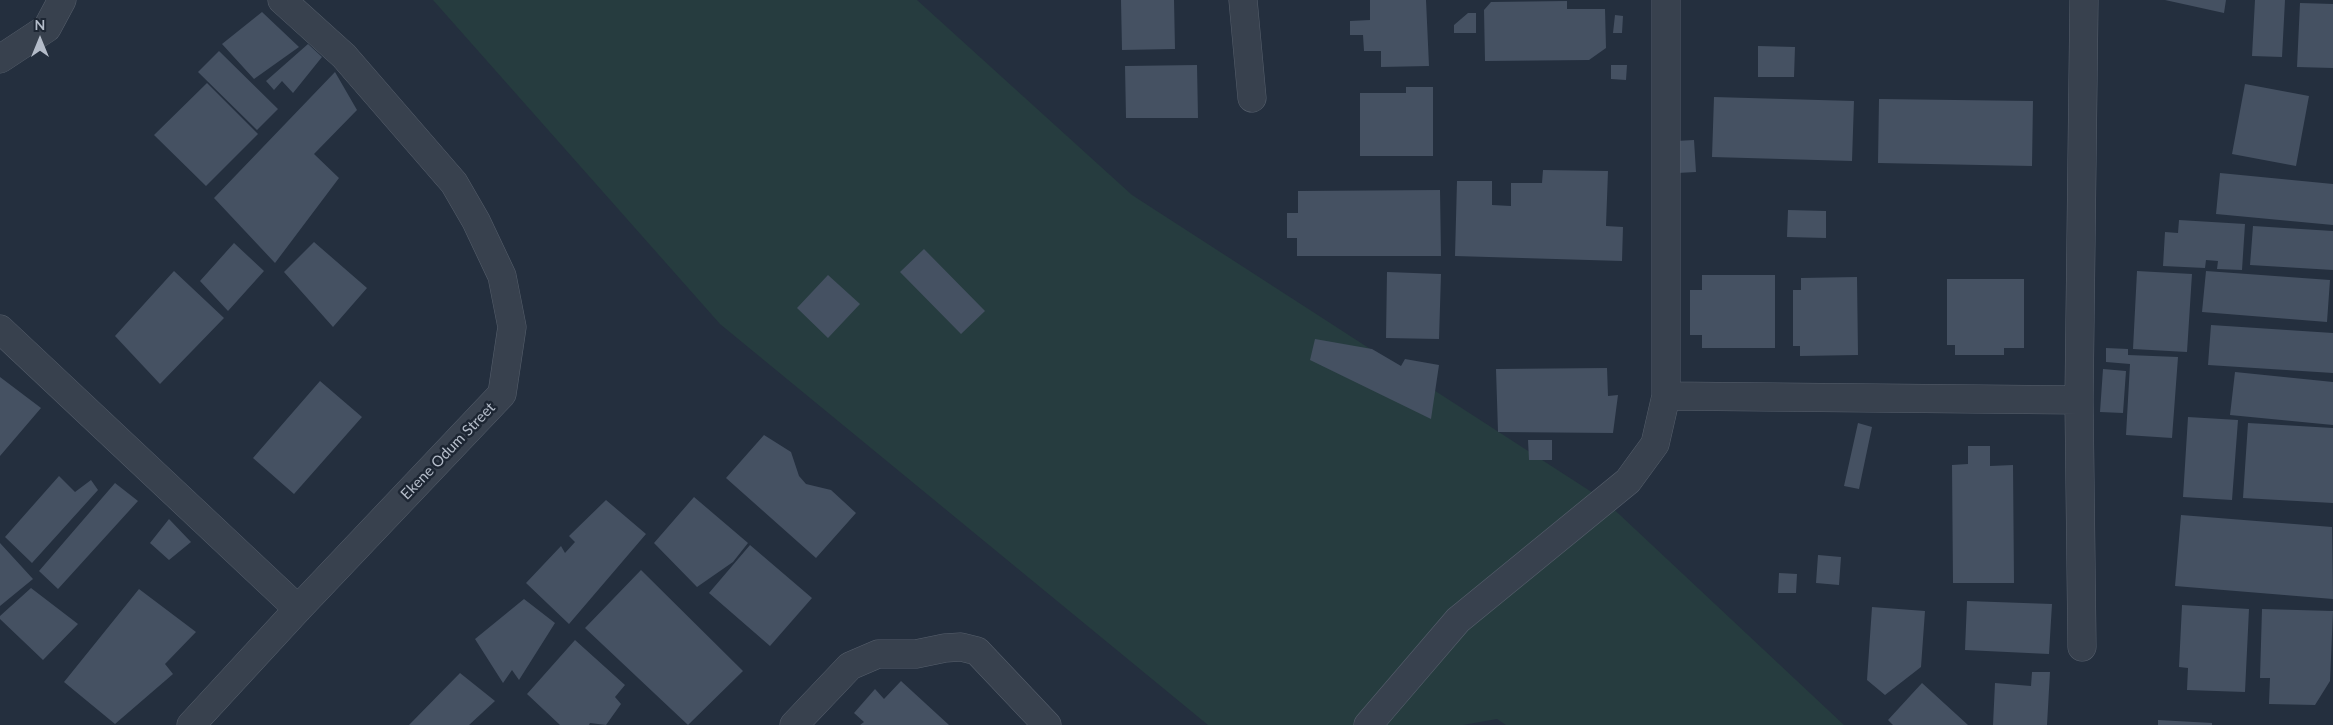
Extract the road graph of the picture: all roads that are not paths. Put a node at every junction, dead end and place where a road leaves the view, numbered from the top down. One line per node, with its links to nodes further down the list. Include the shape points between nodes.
1 (62, 0): 6 (street, via 47,28)
2 (282, 0): 11 (street, Ekene Odum Street, via 344,56 454,183 502,276 512,327 502,394)
3 (1243, 0): 7 (street)
4 (1666, 0): 9 (street)
5 (2084, 0): 10 (street)
6 (0, 59)
7 (1252, 98)
8 (0, 329): 11 (street)
9 (1666, 396): 10 (street); 16 (street, via 1655,444 1628,481 1458,620)
10 (2079, 400): 12 (street)
11 (298, 609): 13 (street, Ekene Odum Street)
12 (2082, 647)
13 (191, 725)
14 (794, 725): 15 (street, via 850,666 878,654 916,654 961,647 977,651)
15 (1047, 725)
16 (1368, 725)

